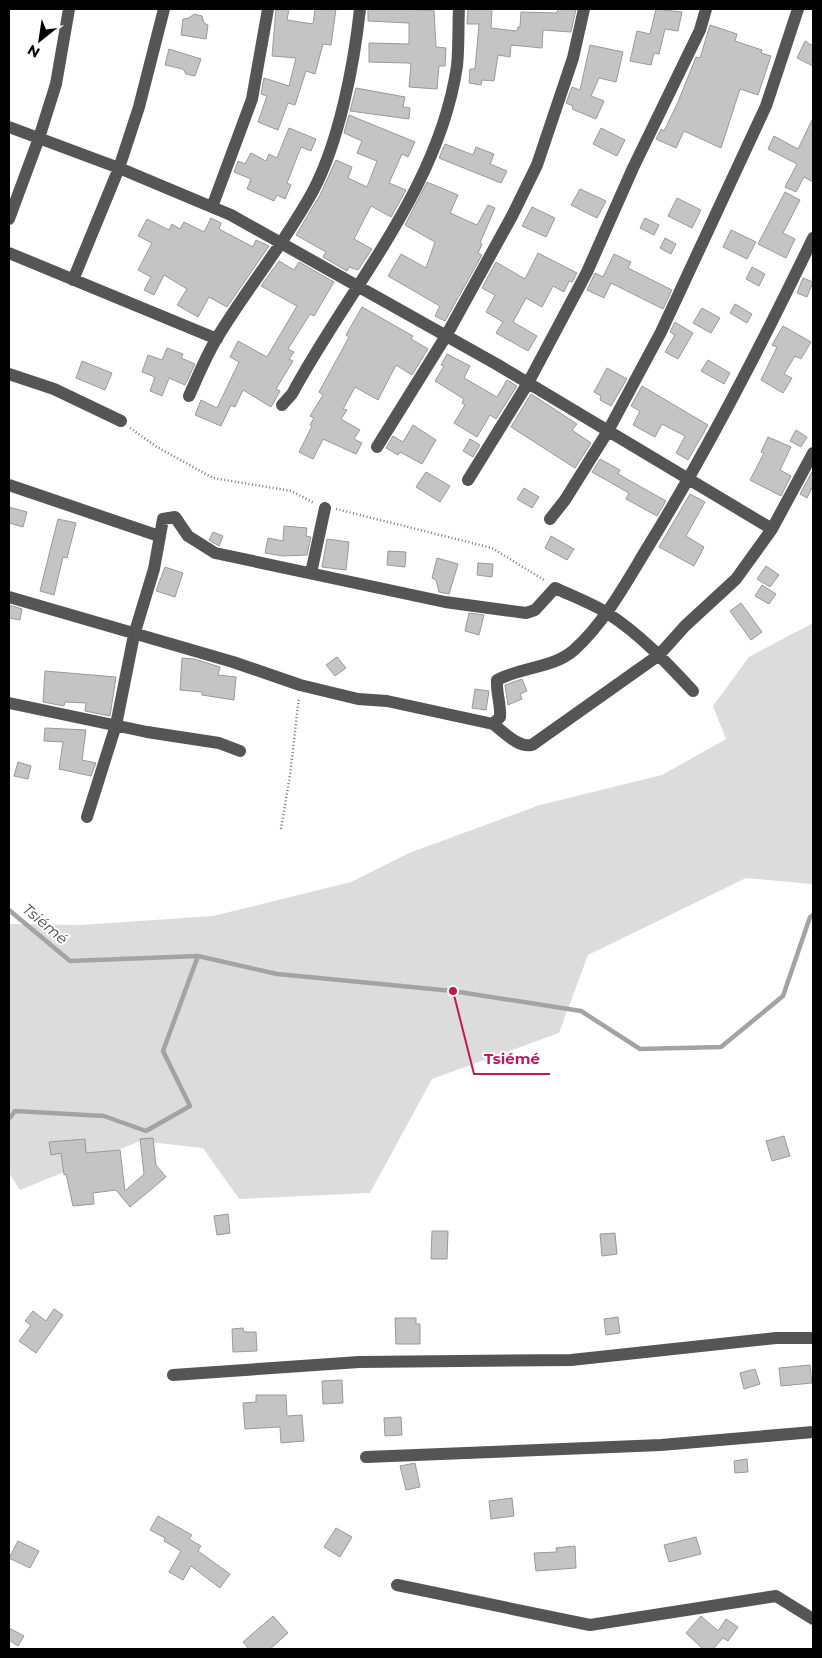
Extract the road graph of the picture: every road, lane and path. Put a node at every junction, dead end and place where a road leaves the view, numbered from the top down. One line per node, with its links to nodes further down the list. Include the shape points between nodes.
1 (68, 9): 10 (street, via 56,84)
2 (164, 9): 11 (street, via 162,26)
3 (268, 9): 12 (street, via 252,99)
4 (360, 9): 15 (street, via 356,46 326,162 313,191)
5 (458, 9): 18 (street, via 457,65 440,130 424,172)
6 (584, 9): 19 (street, via 573,58 537,165)
7 (706, 9): 22 (street, via 700,30 587,272)
8 (798, 9): 26 (street, via 766,106 661,332)
9 (9, 127): 10 (street)
10 (39, 138): 11 (street); 13 (street)
11 (119, 168): 12 (street); 17 (street)
12 (212, 207): 15 (street)
13 (9, 219)
14 (813, 238): 29 (street)
15 (281, 242): 18 (street); 20 (street)
16 (9, 253): 17 (street)
17 (73, 280): 20 (street)
18 (358, 286): 19 (street); 24 (street, via 292,394)
19 (446, 336): 22 (street); 27 (street)
20 (217, 339): 23 (street)
21 (9, 374): 25 (street, via 54,389)
22 (528, 383): 26 (street); 30 (street)
23 (189, 396)
24 (282, 405)
25 (121, 421): 32 (path, via 157,447 213,478 291,491)
26 (608, 431): 29 (street); 33 (street, via 566,500)
27 (377, 447)
28 (813, 453): 34 (street)
29 (690, 479): 34 (street); 39 (street)
30 (468, 480)
31 (9, 485): 35 (street)
32 (325, 508): 36 (street); 37 (path, via 345,510 492,548)
33 (550, 519)
34 (772, 529): 41 (street, via 736,579)
35 (159, 536): 36 (street, via 163,519 175,517 188,536 215,553); 40 (street, via 154,570)
36 (311, 573): 37 (street, via 445,602 526,613 534,610)
37 (555, 588): 39 (street)
38 (9, 597): 40 (street)
39 (607, 613): 41 (street); 45 (street, via 574,650 560,659 511,672 497,680 500,717)
40 (134, 635): 42 (street, via 233,662); 46 (street)
41 (659, 654): 43 (street); 45 (street, via 532,744 520,744)
42 (300, 685): 45 (street); 49 (path)
43 (693, 691)
44 (9, 703): 46 (street)
45 (493, 724)
46 (116, 725): 47 (street, via 219,743); 48 (street)
47 (240, 751)
48 (87, 817)
49 (281, 829)
50 (813, 1338): 51 (street, via 776,1338 571,1360 359,1362)
51 (173, 1376)
52 (813, 1432): 53 (street, via 661,1445)
53 (366, 1457)
54 (397, 1585): 55 (street, via 590,1625 776,1596)
55 (813, 1619)

